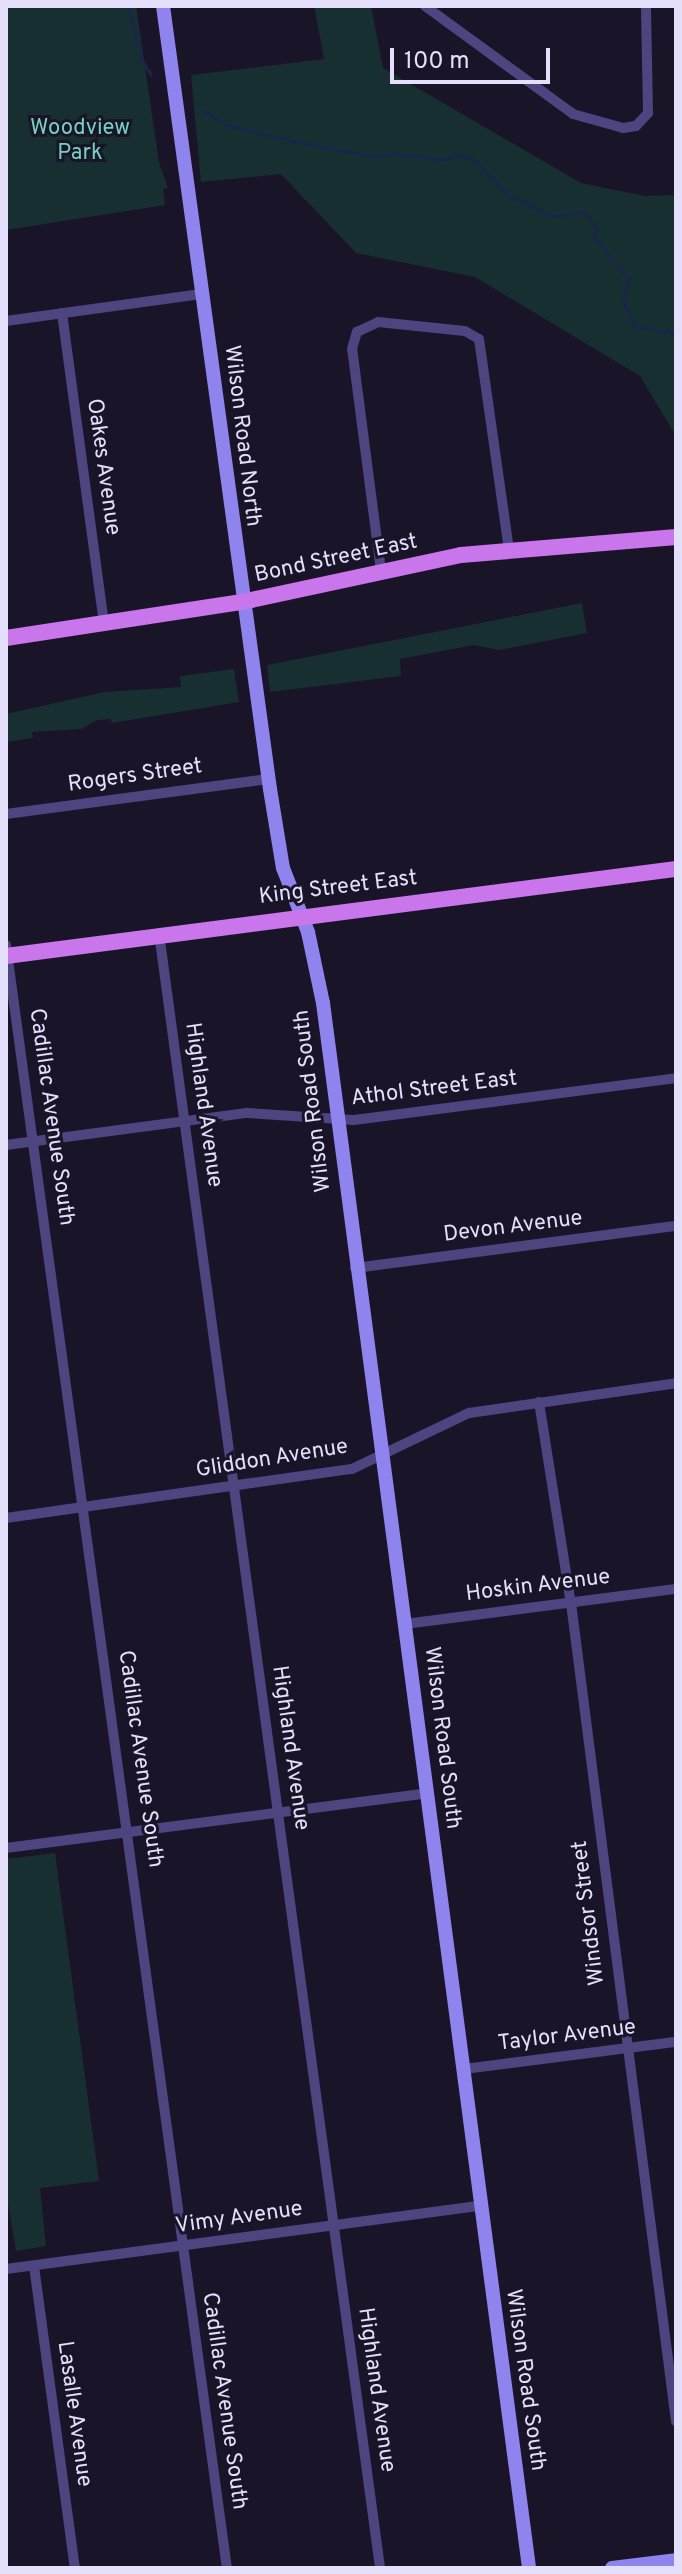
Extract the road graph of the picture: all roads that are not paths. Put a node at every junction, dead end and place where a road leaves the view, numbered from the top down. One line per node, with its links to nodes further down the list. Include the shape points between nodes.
1 (163, 6): 4 (main road, Wilson Road North)
2 (425, 6): 3 (street, via 591,123 636,126 645,121 649,107)
3 (646, 6)
4 (201, 294): 5 (street); 10 (main road, Wilson Road North)
5 (62, 313): 6 (street); 11 (street, Oakes Avenue)
6 (6, 321)
7 (676, 537): 8 (main road, Bond Street East)
8 (509, 550): 9 (main road, Bond Street East); 9 (street, via 479,339 465,331 378,322 357,332 352,349)
9 (381, 571): 10 (main road, Bond Street East)
10 (242, 602): 11 (main road, Bond Street East); 13 (main road, Wilson Road North)
11 (104, 625): 12 (main road, Bond Street East)
12 (6, 638)
13 (269, 779): 14 (street, Rogers Street); 16 (main road, Wilson Road North, via 283,868)
14 (6, 814)
15 (676, 869): 16 (main road, King Street East)
16 (302, 915): 17 (main road, King Street East); 21 (main road, Wilson Road South, via 321,987)
17 (159, 933): 18 (main road, King Street East); 20 (street, Highland Avenue)
18 (6, 952): 22 (street, Cadillac Avenue South)
19 (676, 1078): 21 (street, Athol Street East)
20 (186, 1120): 21 (street, Athol Street East, via 260,1113); 22 (street, Athol Street East); 29 (street, Highland Avenue)
21 (337, 1120): 25 (main road, Wilson Road South)
22 (35, 1140): 23 (street, Athol Street East); 30 (street, Cadillac Avenue South)
23 (6, 1145)
24 (676, 1226): 25 (street, Devon Avenue)
25 (355, 1268): 28 (main road, Wilson Road South)
26 (676, 1383): 27 (street, Gliddon Avenue)
27 (539, 1402): 28 (street, Gliddon Avenue, via 469,1413); 33 (street, Windsor Street)
28 (381, 1458): 29 (street, Gliddon Avenue, via 352,1469); 34 (main road, Wilson Road South)
29 (234, 1485): 30 (street, Gliddon Avenue); 36 (street, Highland Avenue)
30 (86, 1507): 31 (street, Gliddon Avenue); 37 (street, Cadillac Avenue South)
31 (6, 1518)
32 (676, 1589): 33 (street, Hoskin Avenue)
33 (571, 1603): 34 (street, Hoskin Avenue); 40 (street, Windsor Street)
34 (405, 1624): 35 (main road, Wilson Road South)
35 (427, 1793): 36 (street); 41 (main road, Wilson Road South)
36 (278, 1812): 37 (street); 43 (street, Highland Avenue)
37 (130, 1831): 38 (street); 44 (street, Cadillac Avenue South)
38 (6, 1848)
39 (676, 2042): 40 (street, Taylor Avenue)
40 (625, 2049): 41 (street, Taylor Avenue); 47 (street, Windsor Street)
41 (464, 2069): 42 (main road, Wilson Road South)
42 (478, 2206): 43 (street, Vimy Avenue); 52 (main road, Wilson Road South)
43 (333, 2225): 44 (street, Vimy Avenue); 51 (street, Highland Avenue)
44 (183, 2246): 45 (street, Vimy Avenue); 50 (street, Cadillac Avenue South)
45 (34, 2266): 46 (street, Vimy Avenue); 49 (street, Lasalle Avenue)
46 (6, 2269)
47 (676, 2421)
48 (676, 2560): 53 (main road)
49 (75, 2568)
50 (227, 2568)
51 (380, 2568)
52 (529, 2568)
53 (612, 2568)

